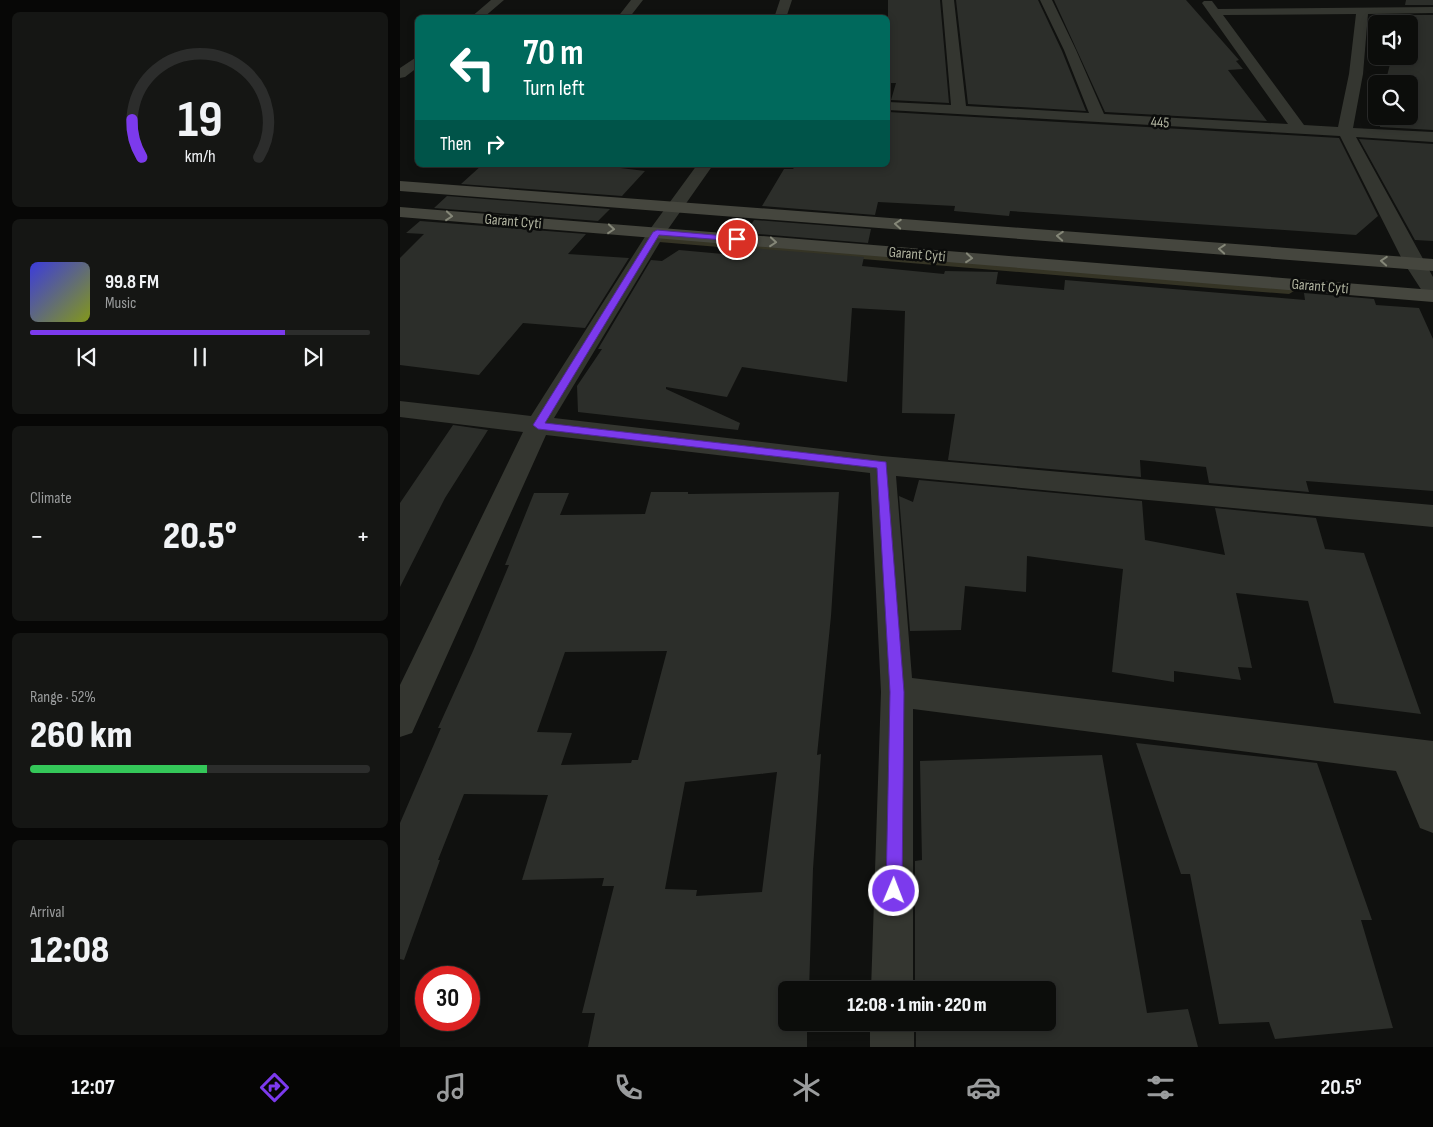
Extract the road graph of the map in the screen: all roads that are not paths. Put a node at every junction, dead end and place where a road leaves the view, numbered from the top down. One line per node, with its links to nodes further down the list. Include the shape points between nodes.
1 (498, 0): 12 (street)
2 (638, 0): 13 (street)
3 (786, 0): 14 (street)
4 (948, 0): 19 (street)
5 (1046, 0): 20 (street)
6 (1205, 0): 9 (street)
7 (1279, 0): 11 (street)
8 (1433, 10): 10 (street)
9 (1216, 12): 11 (street); 21 (street)
10 (1362, 12): 11 (street); 22 (street, via 1356,74)
11 (1290, 13)
12 (479, 15)
13 (625, 15)
14 (781, 15)
15 (415, 62): 16 (street)
16 (400, 75): 17 (street)
17 (415, 77)
18 (890, 106): 19 (street, 445)
19 (959, 110): 20 (street, 445)
20 (1098, 119): 21 (street, 445)
21 (1298, 128): 22 (street, 445)
22 (1345, 131): 23 (street, 445); 29 (street)
23 (1433, 136)
24 (704, 167): 26 (street)
25 (400, 186): 26 (main road, Garant Cyti)
26 (675, 207): 28 (street); 29 (main road, Garant Cyti, one-way to 26)
27 (400, 212): 28 (main road, Garant Cyti, one-way to 28)
28 (657, 232): 31 (main road, Garant Cyti, one-way to 31); 33 (street)
29 (1414, 263): 30 (main road, Garant Cyti); 31 (street)
30 (1433, 265)
31 (1433, 294)
32 (400, 409): 33 (street)
33 (538, 425): 34 (street); 37 (street)
34 (882, 465): 35 (street); 36 (street)
35 (1433, 516)
36 (897, 692): 38 (street); 40 (street)
37 (400, 721)
38 (1420, 756): 39 (street)
39 (1433, 815)
40 (892, 981)
41 (892, 1031): 42 (street)
42 (892, 1047)

